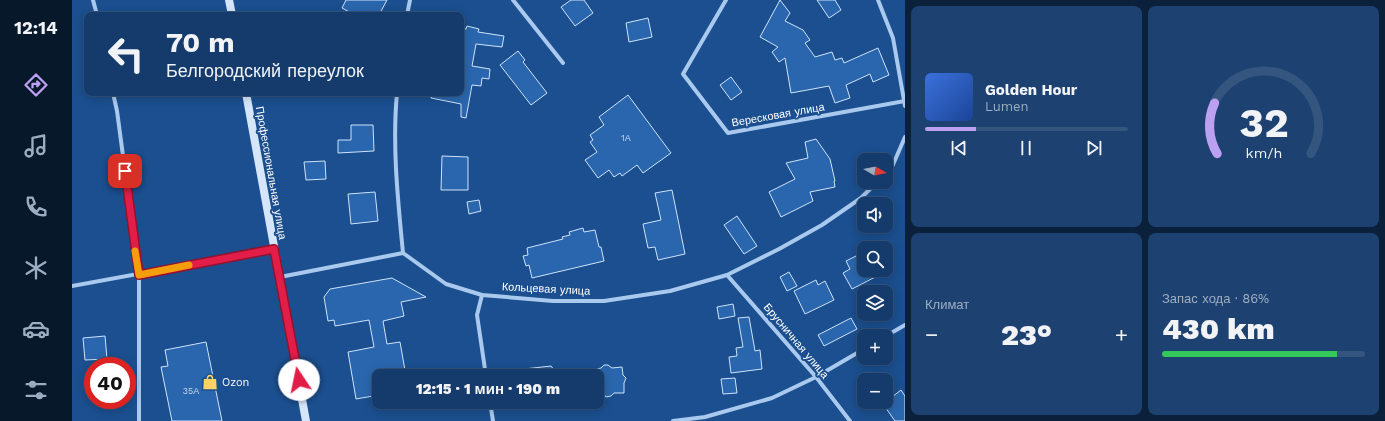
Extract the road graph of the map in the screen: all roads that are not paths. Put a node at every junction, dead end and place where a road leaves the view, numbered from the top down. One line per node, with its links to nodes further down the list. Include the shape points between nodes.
1 (94, 0): 7 (street)
2 (229, 0): 8 (street)
3 (410, 0): 9 (street)
4 (513, 0): 10 (street)
5 (726, 0): 14 (street, Вересковая улица, via 682,74 728,133)
6 (878, 0): 14 (street, via 893,38)
7 (96, 12)
8 (231, 12)
9 (408, 12)
10 (563, 63)
11 (114, 96): 21 (street)
12 (247, 96): 19 (street, Профессиональная улица)
13 (397, 96): 20 (street, via 398,201)
14 (905, 101): 15 (street)
15 (905, 106)
16 (905, 137): 17 (street)
17 (893, 165)
18 (870, 189): 22 (street, Кольцевая улица, via 822,225)
19 (274, 249): 21 (street); 23 (street, Профессиональная улица)
20 (404, 253): 23 (street); 25 (street, Кольцевая улица, via 446,284)
21 (139, 275): 24 (street); 32 (street)
22 (727, 275): 25 (street, Кольцевая улица, via 670,291 604,301 553,301); 30 (street, Брусничная улица)
23 (280, 277): 33 (street, Профессиональная улица)
24 (72, 286)
25 (482, 295): 29 (street, via 477,314)
26 (905, 325): 27 (street)
27 (893, 332)
28 (857, 353): 30 (street)
29 (485, 369)
30 (816, 377): 35 (street, via 772,398 705,417); 36 (street, Брусничная улица)
31 (491, 409): 34 (street)
32 (139, 421)
33 (306, 421)
34 (493, 421)
35 (673, 421)
36 (850, 421)

